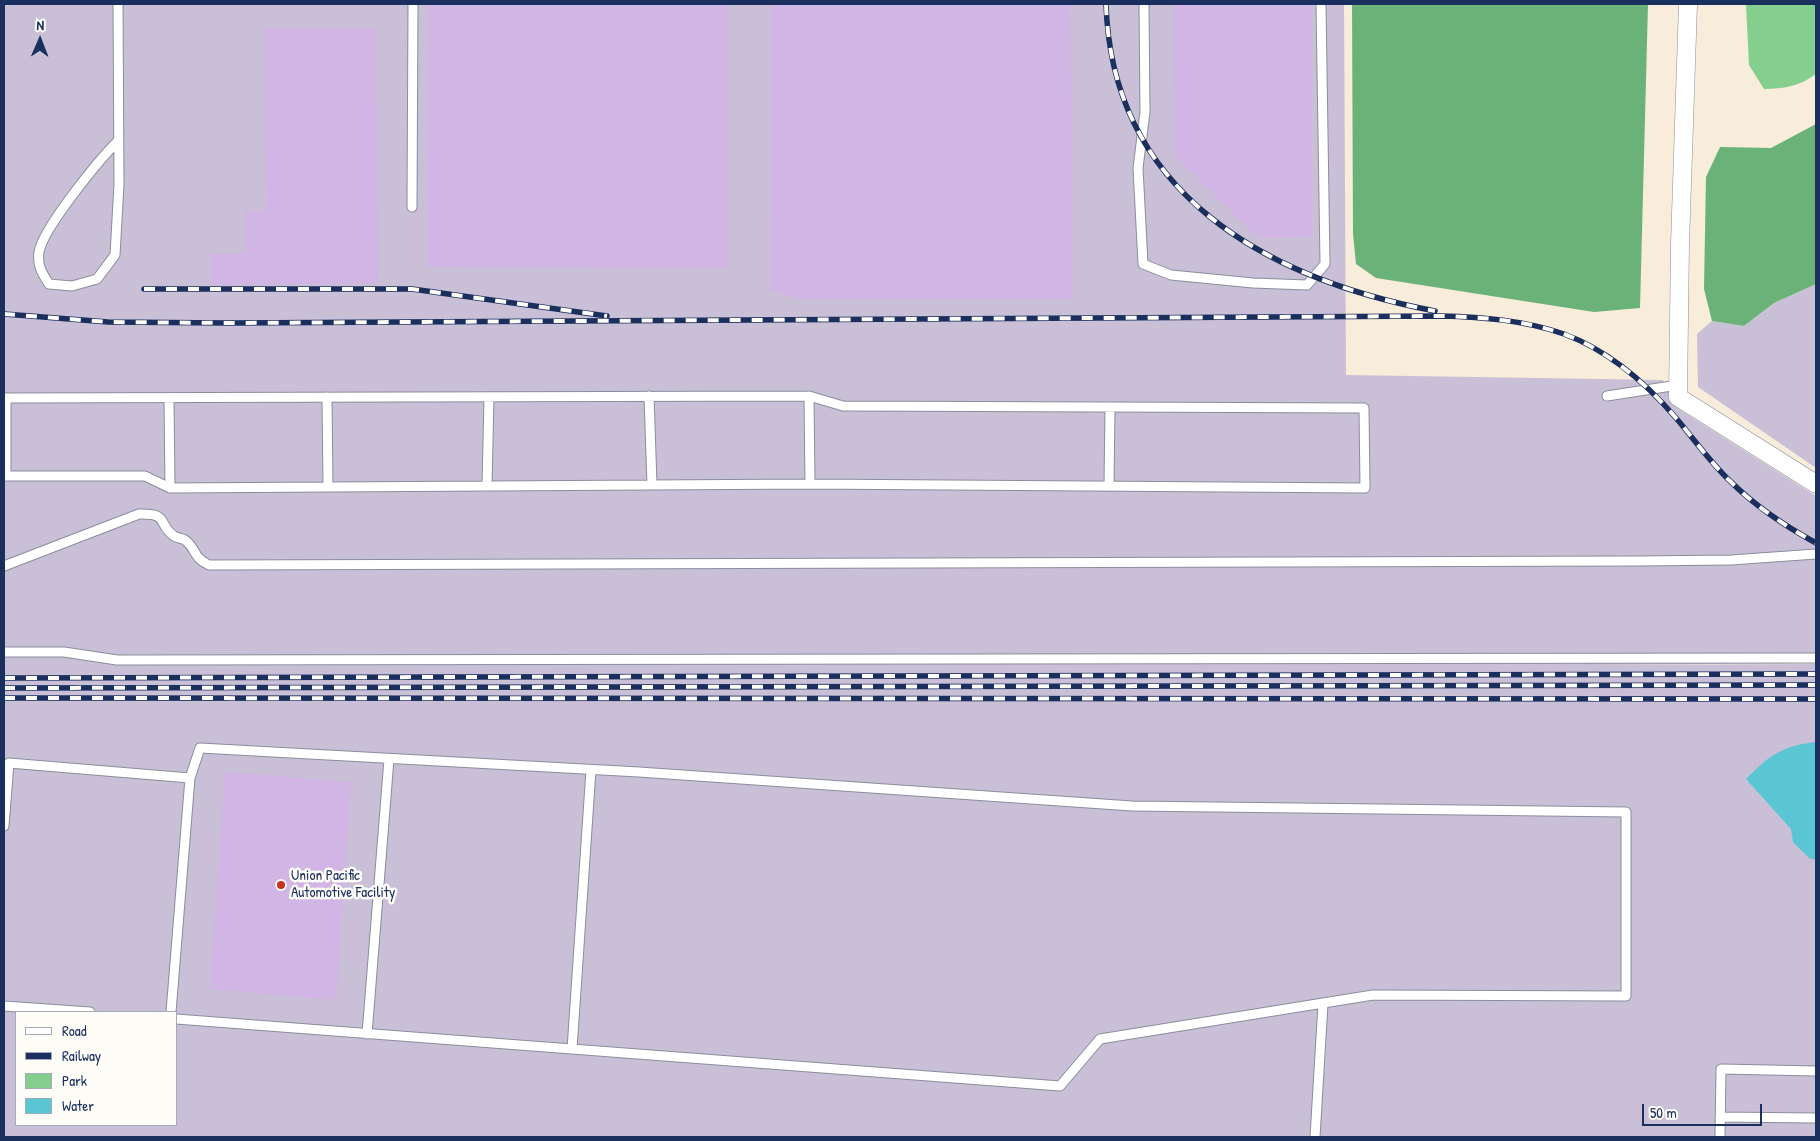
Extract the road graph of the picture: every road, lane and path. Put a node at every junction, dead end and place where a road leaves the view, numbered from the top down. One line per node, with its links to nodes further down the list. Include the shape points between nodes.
1 (118, 4): 6 (lane)
2 (413, 4): 7 (lane)
3 (1144, 4): 4 (lane, via 1145,112 1138,168 1142,264 1171,275 1308,285 1325,264)
4 (1322, 4)
5 (1688, 4): 8 (street)
6 (117, 142): 6 (lane, via 119,184 115,255 97,279 72,286 49,284 39,269 39,251 49,229 100,159)
7 (412, 207)
8 (1678, 385): 11 (lane); 19 (street, via 1678,398)
9 (649, 396): 10 (lane); 13 (lane); 20 (lane)
10 (809, 396): 16 (lane, via 843,406); 18 (lane)
11 (1607, 396)
12 (327, 397): 13 (lane); 15 (lane); 23 (lane)
13 (490, 397): 21 (lane)
14 (5, 398): 15 (lane); 17 (lane)
15 (169, 398): 24 (lane)
16 (1110, 407): 22 (lane); 22 (lane, via 1364,408 1365,488)
17 (5, 476): 24 (lane, via 145,476)
18 (810, 484): 20 (lane); 22 (lane)
19 (1816, 484)
20 (652, 485): 21 (lane)
21 (487, 486): 23 (lane)
22 (1109, 486)
23 (328, 487): 24 (lane)
24 (170, 488)
25 (1816, 554): 26 (lane, via 1731,560 209,565 199,561 184,539 174,536 162,518 154,514 140,514)
26 (4, 566)
27 (4, 652): 28 (lane, via 64,652 117,660)
28 (1816, 658)
29 (389, 759): 30 (lane); 31 (lane, via 200,748); 38 (lane)
30 (591, 770): 33 (lane, via 1132,806 1626,812 1626,996 1373,995); 39 (lane)
31 (190, 778): 32 (lane, via 9,763); 36 (lane)
32 (4, 826)
33 (1323, 1004): 39 (lane, via 1100,1039 1060,1086); 43 (lane)
34 (4, 1006): 35 (lane)
35 (76, 1011)
36 (171, 1011)
37 (178, 1019): 38 (lane)
38 (367, 1034): 39 (lane)
39 (572, 1049)
40 (1816, 1071): 41 (lane, via 1721,1069)
41 (1720, 1117): 42 (lane); 44 (lane)
42 (1816, 1118)
43 (1315, 1137)
44 (1720, 1137)

